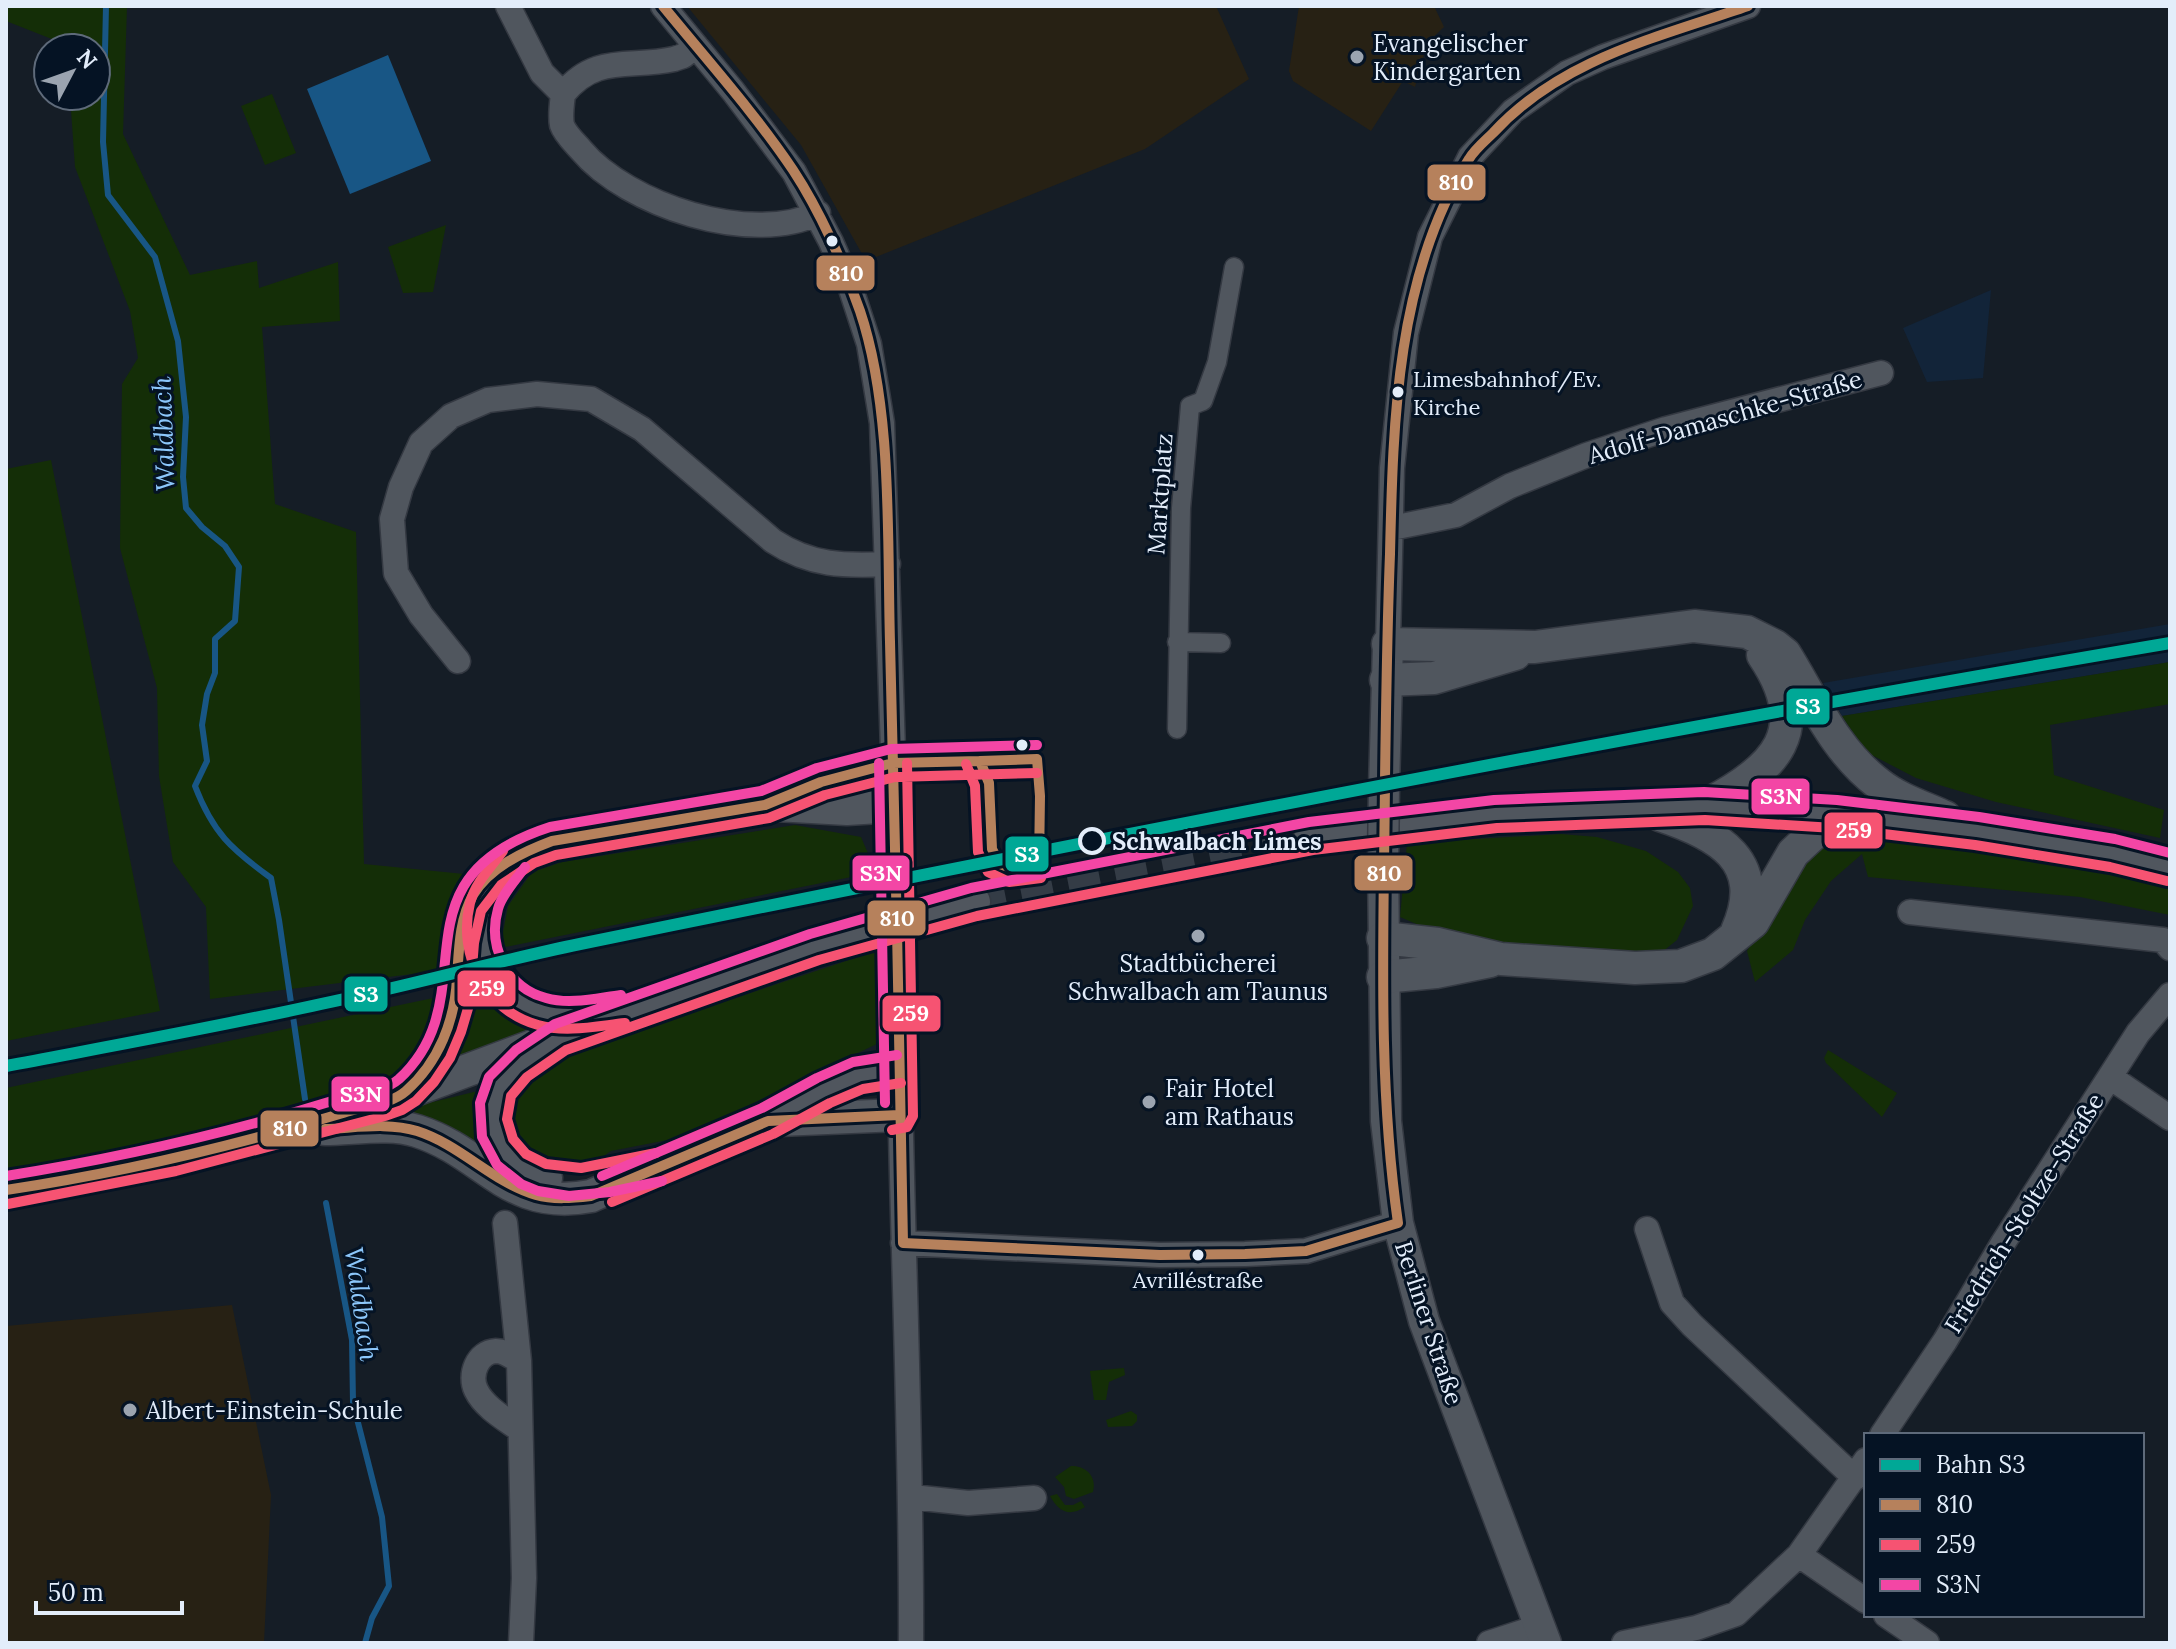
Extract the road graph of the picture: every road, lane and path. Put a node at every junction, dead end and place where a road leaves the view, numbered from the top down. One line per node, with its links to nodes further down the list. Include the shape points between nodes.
1 (508, 6): 5 (street, via 542,73)
2 (663, 6): 4 (street)
3 (1748, 6): 9 (street, via 1567,73 1513,111 1470,157 1430,237 1406,333 1392,468)
4 (696, 46): 5 (street, via 663,61 599,67 579,76); 6 (street, via 760,125)
5 (563, 94): 6 (street, via 562,124 579,148 613,179 654,201 708,220 766,225)
6 (818, 213): 10 (street, via 860,312 876,377)
7 (1234, 267): 12 (street, Marktplatz, via 1217,362 1203,401 1190,406)
8 (1881, 373): 9 (street, Adolf-Damaschke-Straße, via 1666,429 1510,486 1456,515)
9 (1392, 528): 14 (street)
10 (888, 564): 16 (street, via 846,566 794,555 642,429 591,399 537,394 488,400 451,416 421,443 392,519 396,573); 19 (street)
11 (1733, 629): 15 (main road, via 1694,626); 22 (main road, via 1772,669 1781,687 1786,722 1772,758 1758,774); 25 (main road, via 1762,638 1785,654 1843,750 1871,778 1898,796)
12 (1177, 642): 13 (street); 18 (street, Marktplatz)
13 (1221, 643)
14 (1388, 644): 15 (main road); 17 (street, Berliner Straße)
15 (1535, 647): 17 (main road, via 1434,678)
16 (458, 661)
17 (1386, 680): 31 (street, Berliner Straße, bridge)
18 (1177, 729)
19 (893, 763): 20 (main road, via 821,782); 21 (street)
20 (765, 805): 21 (main road); 27 (main road, via 552,841)
21 (895, 806): 39 (street, bridge)
22 (1705, 806): 23 (main road); 24 (main road)
23 (1646, 810): 26 (main road, via 1496,814); 32 (main road, via 1696,827 1736,859 1747,891 1745,911)
24 (1835, 814): 25 (main road); 32 (main road, via 1793,853 1753,922)
25 (1977, 831): 28 (main road)
26 (1311, 836)
27 (514, 859): 37 (main road, via 485,903 481,923 481,944 500,988 523,1005 559,1014); 41 (main road, via 488,877 467,907 454,1003 443,1041)
28 (2170, 867)
29 (974, 902): 37 (main road, via 815,947)
30 (1910, 912): 33 (street, via 2163,940)
31 (1383, 938): 34 (main road); 35 (street, Berliner Straße)
32 (1726, 945): 34 (main road, via 1697,962 1667,968)
33 (2170, 948)
34 (1501, 959): 35 (main road)
35 (1383, 977): 49 (street, Berliner Straße, via 1388,1152)
36 (2170, 995): 40 (street, Friedrich-Stoltze-Straße)
37 (637, 1007): 38 (main road)
38 (560, 1037): 41 (main road); 46 (main road, via 530,1056 496,1092 492,1122 509,1161 555,1181)
39 (899, 1069): 42 (street); 44 (main road, via 859,1075)
40 (2110, 1077): 43 (street); 54 (street, Friedrich-Stoltze-Straße)
41 (404, 1094): 45 (main road)
42 (899, 1115): 44 (main road); 51 (street)
43 (2170, 1118)
44 (768, 1121): 46 (main road)
45 (294, 1129): 46 (main road, via 416,1130 510,1186 536,1197 568,1201); 47 (main road)
46 (659, 1167)
47 (6, 1190)
48 (505, 1223): 52 (street)
49 (1398, 1223): 51 (street, via 1306,1251 1245,1254); 61 (street, Berliner Straße, via 1424,1321)
50 (1647, 1229): 55 (street, via 1672,1303)
51 (903, 1243): 56 (street)
52 (519, 1361): 53 (street); 53 (street, via 494,1351 483,1355 474,1376 485,1403)
53 (519, 1429): 62 (street)
54 (1883, 1433)
55 (1860, 1469): 58 (street)
56 (912, 1497): 57 (street, via 968,1503); 63 (street)
57 (1034, 1498)
58 (1799, 1555): 59 (street); 65 (street, via 1736,1614)
59 (1864, 1600)
60 (1889, 1617): 66 (street)
61 (1543, 1634): 64 (street, Berliner Straße)
62 (521, 1643)
63 (911, 1643)
64 (1489, 1643)
65 (1624, 1643)
66 (1927, 1643)

